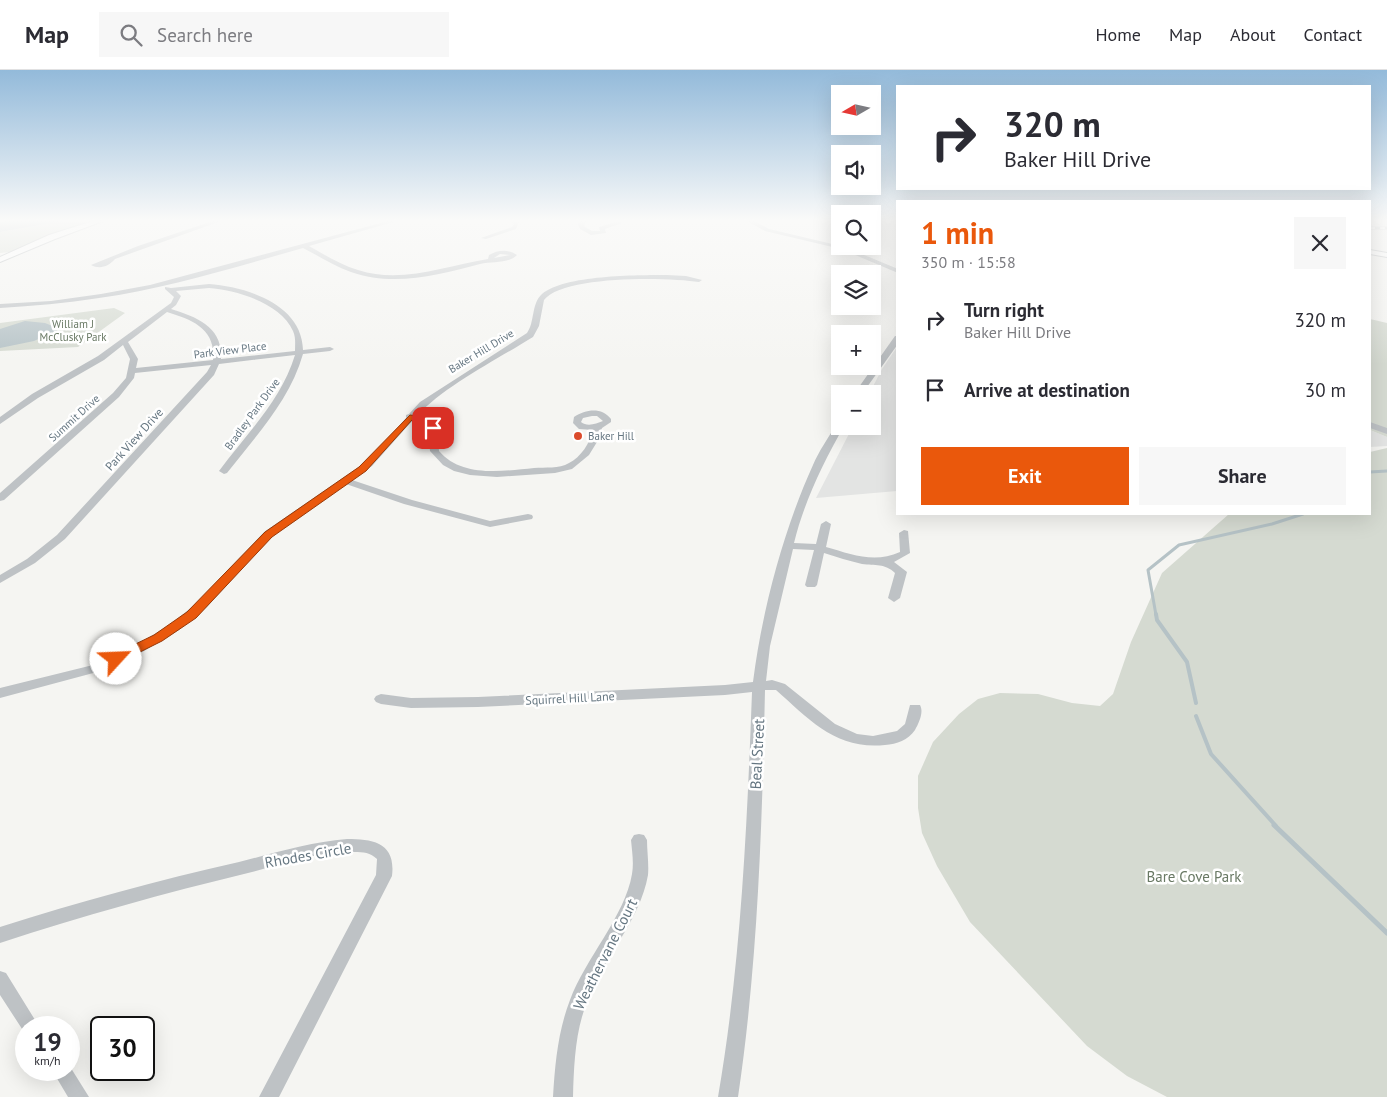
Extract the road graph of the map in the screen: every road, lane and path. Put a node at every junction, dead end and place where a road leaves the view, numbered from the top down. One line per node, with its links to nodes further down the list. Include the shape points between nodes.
1 (217, 269): 5 (street)
2 (348, 269): 3 (street, via 381,276)
3 (451, 269)
4 (699, 280): 16 (street, Baker Hill Drive, via 687,276 634,277 570,284 546,294 530,335 453,383)
5 (160, 285): 6 (street); 7 (street, via 55,304)
6 (170, 290): 8 (street, via 178,299); 12 (street, Bradley Park Drive, via 212,286 232,288 258,298 292,323 299,337)
7 (0, 306)
8 (166, 310): 9 (street); 13 (street, via 192,318 205,327 218,345)
9 (124, 341): 14 (street, via 134,359); 17 (street, via 102,358 34,396)
10 (896, 341): 15 (street)
11 (330, 349): 12 (street, Park View Place)
12 (299, 353): 13 (street, Park View Place); 22 (street, Bradley Park Drive, via 282,395)
13 (216, 362): 14 (street, Park View Place); 31 (street, Park View Drive, via 202,383 61,537)
14 (132, 371): 24 (street, Summit Drive, via 124,386 104,406)
15 (864, 385)
16 (410, 417): 19 (street, via 431,422 433,448 443,460 462,469 486,473 559,469 574,464 592,441); 23 (street, Baker Hill Drive, via 369,464)
17 (0, 421)
18 (1371, 425): 20 (street)
19 (598, 427)
20 (1387, 431)
21 (834, 435): 28 (street, Beal Street, via 810,484)
22 (224, 471)
23 (345, 481): 25 (street, via 490,524); 35 (street, Baker Hill Drive, via 268,534 203,604 158,638 93,669)
24 (0, 498)
25 (528, 516)
26 (826, 524): 29 (street)
27 (904, 534): 30 (street, via 905,553)
28 (788, 546): 29 (street); 34 (street, Beal Street, via 764,646)
29 (820, 548): 30 (street, via 860,561); 32 (street)
30 (884, 562): 33 (street, via 901,572)
31 (0, 580)
32 (811, 585)
33 (894, 598)
34 (759, 687): 36 (street, Squirrel Hill Lane, via 478,702 411,703); 37 (street, Squirrel Hill Lane, via 780,687 823,724 856,740 876,742 898,738 913,723); 46 (street, Beal Street, via 754,835 744,970)
35 (0, 693)
36 (380, 699)
37 (915, 708)
38 (639, 840): 45 (street, Weathervane Court, via 640,873 633,900 578,1001 570,1029)
39 (0, 935): 44 (street, Rhodes Circle, via 162,887 306,852 352,845 373,848 383,854 386,861 384,876)
40 (0, 979): 41 (street)
41 (23, 1016)
42 (68, 1081): 43 (street)
43 (79, 1097)
44 (269, 1097)
45 (563, 1097)
46 (728, 1097)

